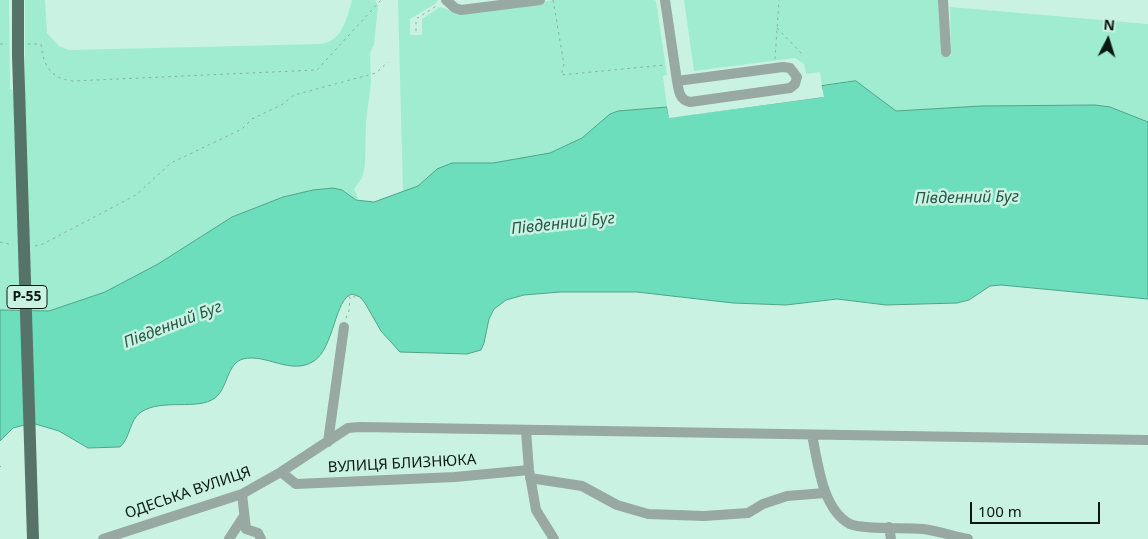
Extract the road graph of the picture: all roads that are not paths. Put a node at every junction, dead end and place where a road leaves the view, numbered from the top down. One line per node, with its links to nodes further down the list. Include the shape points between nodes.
1 (18, 0): 19 (main road, Р-55, bridge)
2 (540, 0): 5 (street, via 461,10)
3 (665, 0): 7 (street)
4 (943, 0): 6 (street)
5 (442, 2)
6 (946, 52)
7 (677, 81): 7 (street, via 787,67 797,77 795,84 786,89 690,102 681,97)
8 (344, 327): 12 (street)
9 (526, 431): 10 (street, ОДЕСЬКА ВУЛИЦЯ); 12 (street, ОДЕСЬКА ВУЛИЦЯ, via 360,427 348,428); 14 (street)
10 (812, 435): 11 (street, ОДЕСЬКА ВУЛИЦЯ); 15 (street)
11 (1148, 440)
12 (328, 442): 13 (street, ОДЕСЬКА ВУЛИЦЯ)
13 (281, 472): 14 (street, ВУЛИЦЯ БЛИЗНЮКА, via 296,484); 16 (street, ОДЕСЬКА ВУЛИЦЯ)
14 (529, 474): 15 (street, ВУЛИЦЯ БЛИЗНЮКА, via 548,483 582,486 617,505 648,514 704,516 748,513 787,496); 23 (street, via 536,510)
15 (826, 493): 18 (street, via 833,507 850,524)
16 (242, 494): 17 (street); 20 (street, ОДЕСЬКА ВУЛИЦЯ)
17 (244, 516): 21 (street); 22 (street, via 246,529 258,533)
18 (889, 527): 24 (street); 25 (street, via 926,529)
19 (33, 539)
20 (103, 539)
21 (229, 539)
22 (261, 539)
23 (554, 539)
24 (891, 539)
25 (968, 539)

